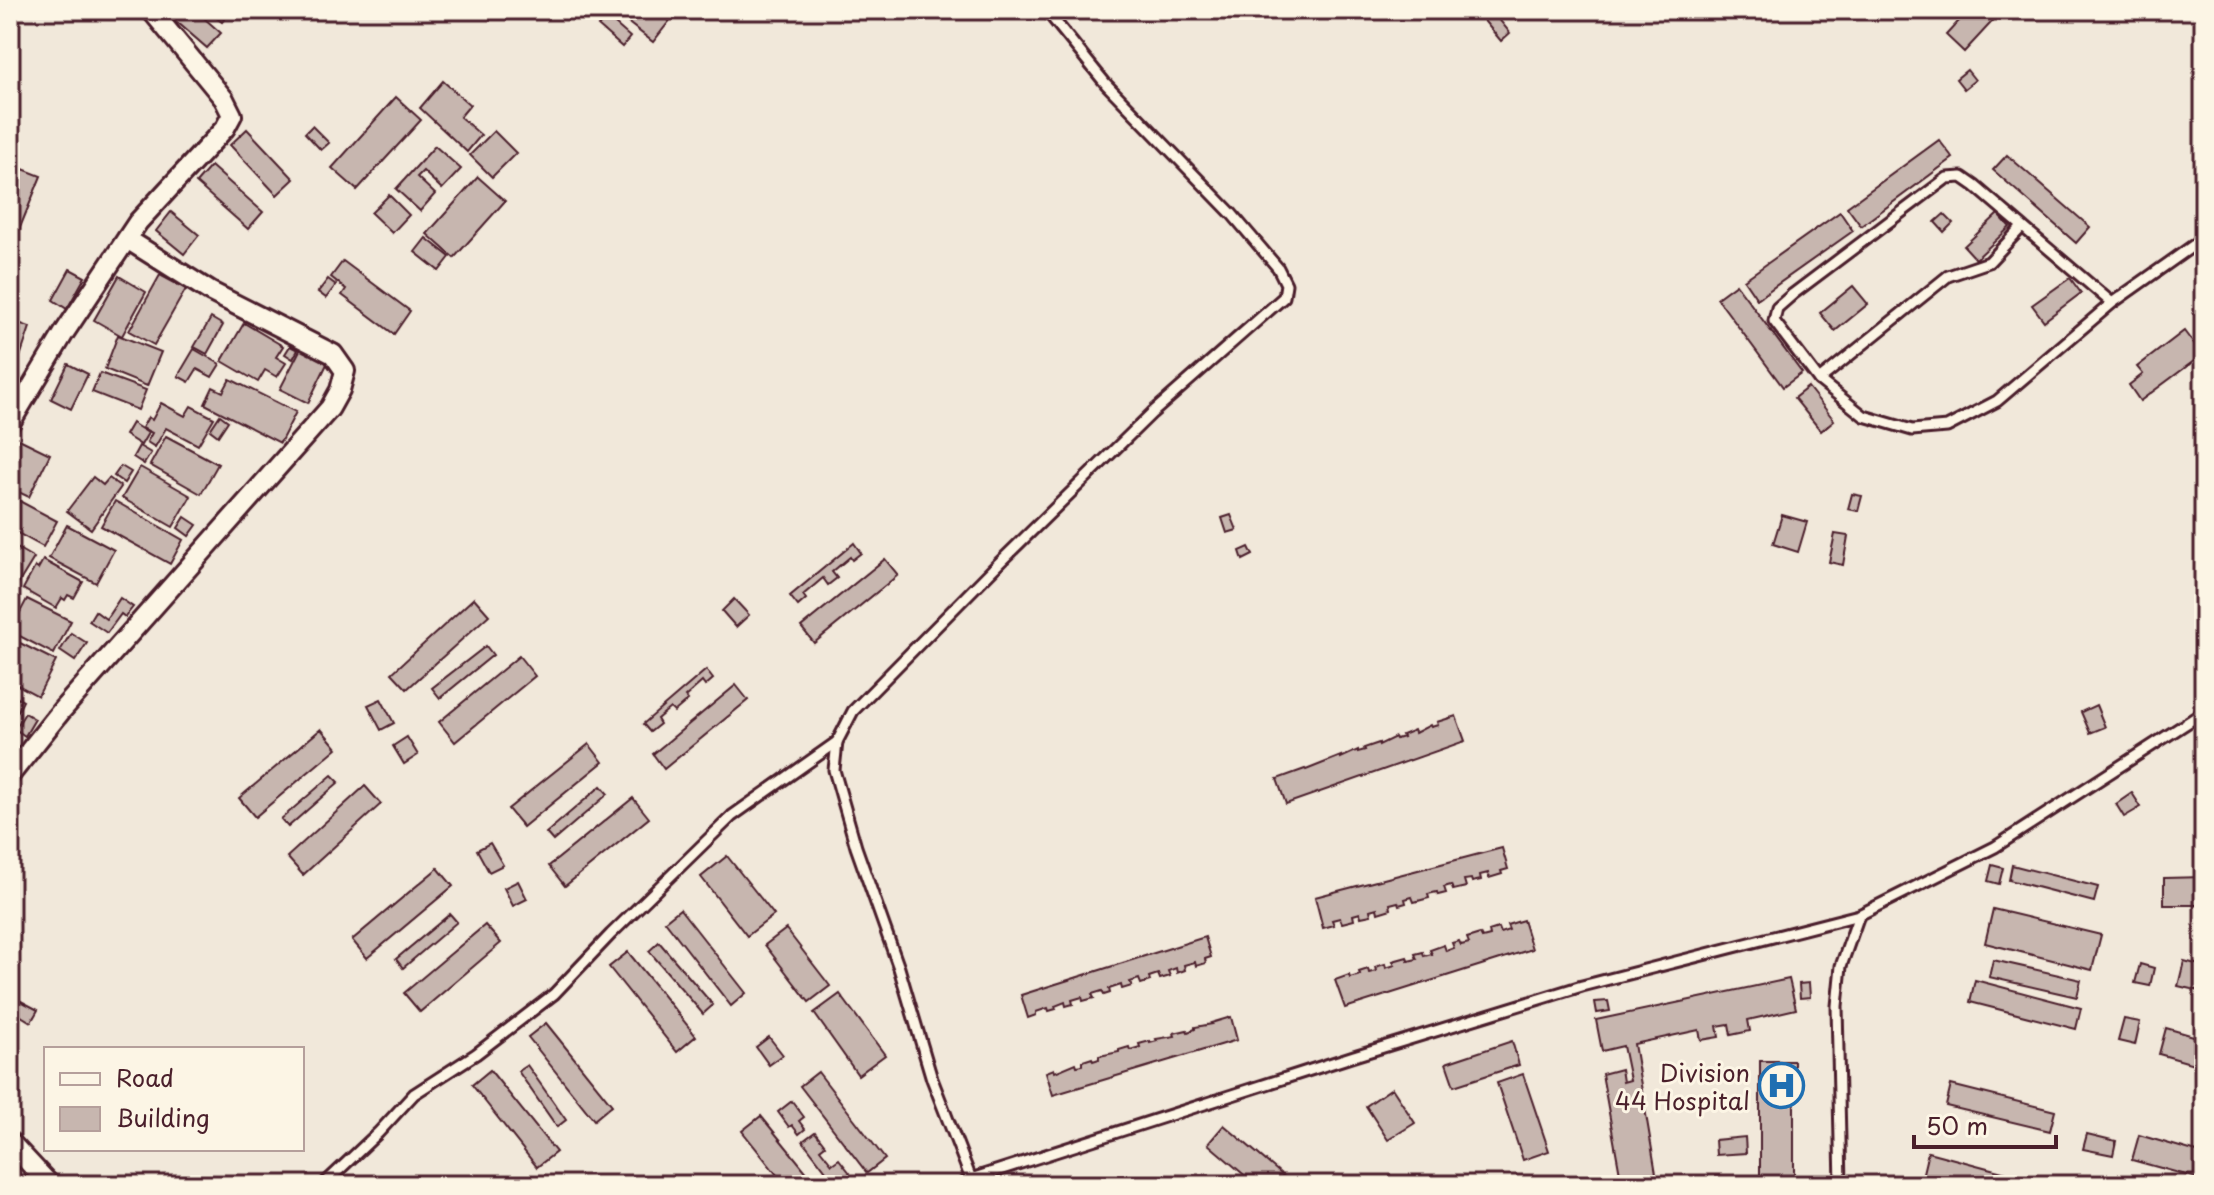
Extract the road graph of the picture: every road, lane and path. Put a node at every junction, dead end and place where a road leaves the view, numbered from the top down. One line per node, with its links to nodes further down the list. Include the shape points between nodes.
1 (151, 10): 5 (street, via 232,115)
2 (1046, 10): 10 (lane, via 1106,84 1278,268 1286,284 1284,297 1152,413 999,563 853,711)
3 (2022, 227): 6 (lane); 7 (lane, via 1989,262 1948,276); 7 (lane, via 1962,177 1947,178 1805,285 1777,308 1774,321)
4 (2204, 238): 6 (lane)
5 (127, 239): 8 (street); 11 (street, via 211,292 333,354 345,371 330,408)
6 (2112, 303): 7 (lane, via 1997,401 1947,427 1912,430 1864,416)
7 (1819, 380)
8 (10, 423)
9 (2204, 712): 12 (lane, via 1995,847)
10 (837, 742): 14 (lane, via 834,770 856,847 932,1079); 16 (lane, via 732,816 554,994 414,1094)
11 (10, 775)
12 (1859, 915): 14 (lane, via 1582,986); 18 (lane, via 1841,966 1837,1006)
13 (10, 1142): 15 (street)
14 (971, 1179): 17 (lane)
15 (50, 1185)
16 (323, 1185)
17 (961, 1185)
18 (1841, 1185)

